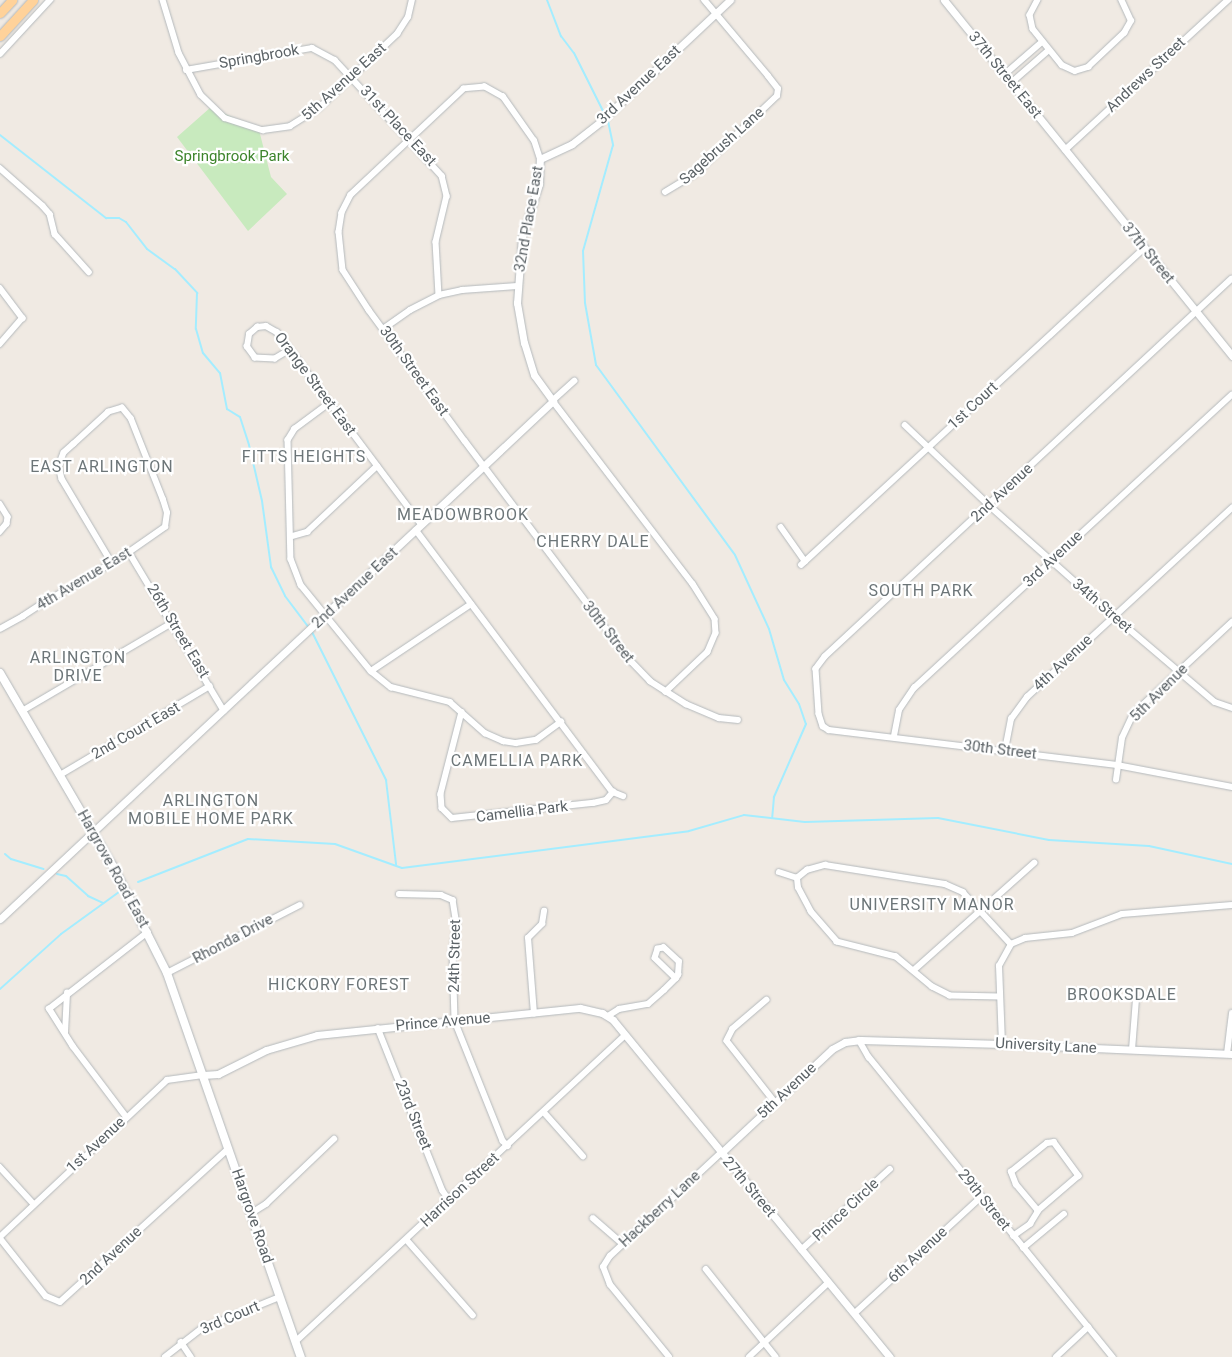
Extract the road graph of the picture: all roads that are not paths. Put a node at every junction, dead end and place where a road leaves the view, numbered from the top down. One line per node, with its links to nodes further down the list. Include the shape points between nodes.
1 (12, 0): 12 (highway)
2 (33, 0): 14 (highway)
3 (50, 0): 16 (street)
4 (163, 0): 19 (street)
5 (412, 0): 21 (street, 5th Avenue East, via 405,23)
6 (704, 0): 13 (street)
7 (730, 0): 13 (street, 3rd Avenue East)
8 (944, 0): 20 (street, 37th Street East)
9 (1038, 0): 15 (street, via 1030,22)
10 (1121, 0): 17 (street, via 1131,21 1124,33 1088,66 1076,71 1069,69)
11 (1228, 0): 24 (street, Andrews Street)
12 (0, 13)
13 (715, 13): 25 (street, 3rd Avenue East, via 601,122 572,144); 27 (street, Sagebrush Lane, via 778,89 777,96 695,174)
14 (1, 34): 16 (street)
15 (1042, 42): 17 (street); 20 (street)
16 (11, 43): 18 (street)
17 (1049, 50): 22 (street)
18 (0, 54)
19 (186, 70): 21 (street, Springbrook, via 312,48 330,55); 21 (street, 5th Avenue East, via 209,106 237,124 263,130 290,126 308,117)
20 (1004, 74): 22 (street, 37th Street East)
21 (352, 77): 23 (street, 31st Place East)
22 (1011, 83): 24 (street, 37th Street East)
23 (409, 138): 25 (street, 32nd Place East, via 458,92 478,86 502,97 534,140); 33 (street, 31st Place East, via 438,170 446,189 436,242); 35 (street, 30th Street East, via 352,195 342,213 338,232 346,276)
24 (1065, 150): 28 (street, 37th Street)
25 (540, 159): 31 (street, 32nd Place East, via 538,184 522,237)
26 (0, 168): 29 (street, via 50,214 55,234)
27 (665, 192)
28 (1144, 248): 34 (street, 37th Street); 44 (street, 1st Court)
29 (89, 272)
30 (1232, 279): 34 (street, 2nd Avenue)
31 (518, 286): 33 (street); 41 (street, 32nd Place East, via 519,317 530,363 538,382)
32 (0, 288): 36 (street, via 23,318)
33 (439, 295): 35 (street, via 422,302)
34 (1196, 312): 38 (street, 37th Street); 49 (street, 2nd Avenue)
35 (383, 329): 46 (street, 30th Street East)
36 (0, 344)
37 (290, 350): 37 (street, Orange Street East, via 272,328 257,327 247,341 247,347 255,358 275,359); 42 (street, Orange Street East)
38 (1232, 356)
39 (575, 381): 41 (street, 2nd Avenue East)
40 (1232, 395): 56 (street, 3rd Avenue)
41 (553, 401): 46 (street, 2nd Avenue East); 68 (street, via 609,472 715,619 716,633 704,657)
42 (330, 403): 45 (street, Orange Street East); 54 (street, via 295,429 288,440)
43 (905, 425): 44 (street, 34th Street)
44 (927, 448): 49 (street, 34th Street); 52 (street, 1st Court, via 803,563)
45 (377, 466): 51 (street, Orange Street East); 54 (street, via 307,532)
46 (484, 466): 47 (street, 30th Street East); 51 (street, 2nd Avenue East)
47 (511, 502): 68 (street, 30th Street, via 615,642 640,672)
48 (0, 504): 53 (street, via 8,517)
49 (989, 505): 56 (street, 34th Street); 75 (street, 2nd Avenue, via 820,662 816,675 818,708)
50 (1232, 508): 60 (street, 4th Avenue)
51 (419, 527): 58 (street, Orange Street East); 59 (street, 2nd Avenue East)
52 (781, 527)
53 (0, 532)
54 (293, 536): 59 (street, via 294,573)
55 (130, 552): 57 (street, 4th Avenue East); 57 (street, 4th Avenue East, via 165,527 167,513 131,419 127,412 118,408 109,412 64,453 59,466 62,479); 62 (street, 26th Street East)
56 (1051, 561): 60 (street, 34th Street); 76 (street, 3rd Avenue, via 909,693 899,710)
57 (112, 563): 63 (street, 4th Avenue East)
58 (471, 604): 64 (street); 74 (street, Orange Street East)
59 (326, 615): 64 (street); 71 (street, 2nd Avenue East)
60 (1114, 616): 65 (street, 34th Street); 77 (street, 4th Avenue, via 1022,702 1009,725)
61 (1232, 622): 65 (street, 5th Avenue)
62 (172, 623): 67 (street, 26th Street East); 70 (street)
63 (0, 629)
64 (371, 671): 72 (street, via 391,687 444,699)
65 (1179, 672): 69 (street, 34th Street, via 1215,702); 78 (street, 5th Avenue, via 1133,714 1124,732)
66 (0, 673): 70 (main road, Hargrove Road East)
67 (210, 686): 71 (street, 26th Street East); 79 (street, 2nd Court East)
68 (666, 692): 73 (street, 30th Street, via 719,718)
69 (1232, 708)
70 (22, 711): 79 (main road, Hargrove Road East)
71 (224, 711): 84 (street, 2nd Avenue East)
72 (462, 712): 74 (street, via 485,733 510,742 536,740); 82 (street, Camellia Park, via 442,794 442,808 452,818 593,803 606,800)
73 (738, 720)
74 (561, 722): 82 (street)
75 (823, 726): 76 (street, 30th Street)
76 (894, 736): 77 (street, 30th Street)
77 (1005, 750): 78 (street, 30th Street)
78 (1117, 765): 80 (street, 5th Avenue); 81 (street, 30th Street)
79 (60, 775): 84 (main road, Hargrove Road East)
80 (1116, 780)
81 (1232, 787)
82 (613, 792): 83 (street)
83 (623, 796)
84 (94, 834): 93 (street, 2nd Avenue East); 94 (main road, Hargrove Road East)
85 (1034, 863): 91 (street)
86 (779, 872): 87 (street)
87 (797, 878): 91 (street, via 819,866 945,884 963,892); 96 (street, via 798,888 811,912 832,938 850,947 896,957)
88 (399, 894): 106 (street, 24th Street, via 441,895 453,900 457,926 453,952)
89 (300, 904): 97 (street, Rhonda Drive)
90 (1232, 905): 95 (street, via 1122,914 1072,933 1025,938)
91 (981, 909): 95 (street); 96 (street)
92 (544, 911): 104 (street, via 542,924 528,938)
93 (0, 919)
94 (148, 932): 97 (main road, Hargrove Road East); 99 (street)
95 (1011, 944): 100 (street, via 999,966)
96 (914, 970): 100 (street, via 932,987 950,996)
97 (167, 973): 114 (main road, Hargrove Road East)
98 (676, 978): 98 (street, via 679,962 664,948 658,949 655,958); 105 (street, via 648,1004 619,1009)
99 (67, 993): 108 (street); 108 (street, via 49,1009)
100 (1000, 997): 111 (street)
101 (1136, 999): 112 (street)
102 (768, 1000): 115 (street, via 733,1029 727,1041)
103 (1232, 1013): 113 (street)
104 (534, 1014): 105 (street, Prince Avenue, via 580,1008); 106 (street, Prince Avenue)
105 (608, 1016): 109 (street, 27th Street)
106 (455, 1021): 107 (street, Prince Avenue); 119 (street, 24th Street, via 503,1141)
107 (378, 1028): 114 (street, Prince Avenue, via 297,1040 266,1050 229,1070); 126 (street, 23rd Street, via 443,1191)
108 (65, 1033): 117 (street)
109 (623, 1037): 116 (street, Harrison Street); 121 (street, 27th Street)
110 (859, 1040): 111 (street, University Lane); 115 (street, 5th Avenue, via 832,1049); 125 (street, 29th Street, via 869,1057)
111 (1002, 1044): 112 (street, University Lane)
112 (1132, 1050): 113 (street, University Lane)
113 (1230, 1054)
114 (203, 1075): 117 (street, 1st Avenue, via 167,1080); 120 (main road, Hargrove Road)
115 (775, 1102): 121 (street, 5th Avenue)
116 (544, 1112): 119 (street, Harrison Street); 122 (street)
117 (126, 1117): 127 (street, 1st Avenue)
118 (334, 1139): 129 (street, via 266,1204)
119 (508, 1146): 126 (street, Harrison Street)
120 (228, 1149): 129 (main road, Hargrove Road); 133 (street, 2nd Avenue, via 60,1302 46,1296)
121 (721, 1153): 135 (street, Hackberry Lane); 137 (street, 27th Street)
122 (583, 1156)
123 (0, 1166): 127 (street)
124 (890, 1169): 137 (street, Prince Circle)
125 (982, 1197): 132 (street, 29th Street); 141 (street, 6th Avenue)
126 (450, 1201): 134 (street, Harrison Street)
127 (33, 1203): 133 (street, 1st Avenue)
128 (1038, 1211): 128 (street, via 1016,1185 1011,1172 1054,1142 1079,1176); 132 (street, via 1030,1224)
129 (250, 1214): 140 (main road, Hargrove Road)
130 (1064, 1214): 136 (street)
131 (593, 1218): 135 (street)
132 (1013, 1236): 136 (street, 29th Street)
133 (0, 1238)
134 (407, 1240): 142 (street); 145 (street, Harrison Street)
135 (623, 1244): 150 (street, Hackberry Lane, via 602,1267 610,1285)
136 (1023, 1248): 143 (street, 29th Street)
137 (802, 1250): 139 (street, 27th Street)
138 (706, 1269): 146 (street)
139 (828, 1283): 141 (street, 27th Street); 146 (street)
140 (280, 1298): 144 (street, 3rd Court, via 211,1324); 145 (main road, Hargrove Road)
141 (855, 1313): 153 (street, 27th Street)
142 (473, 1315)
143 (1088, 1327): 154 (street); 155 (street, 29th Street)
144 (181, 1342): 147 (street, 3rd Court); 148 (street)
145 (296, 1342): 149 (main road, Hargrove Road)
146 (764, 1343): 151 (street); 152 (street)
147 (165, 1357)
148 (191, 1357)
149 (301, 1357)
150 (669, 1357)
151 (749, 1357)
152 (776, 1357)
153 (890, 1357)
154 (1056, 1357)
155 (1113, 1357)

